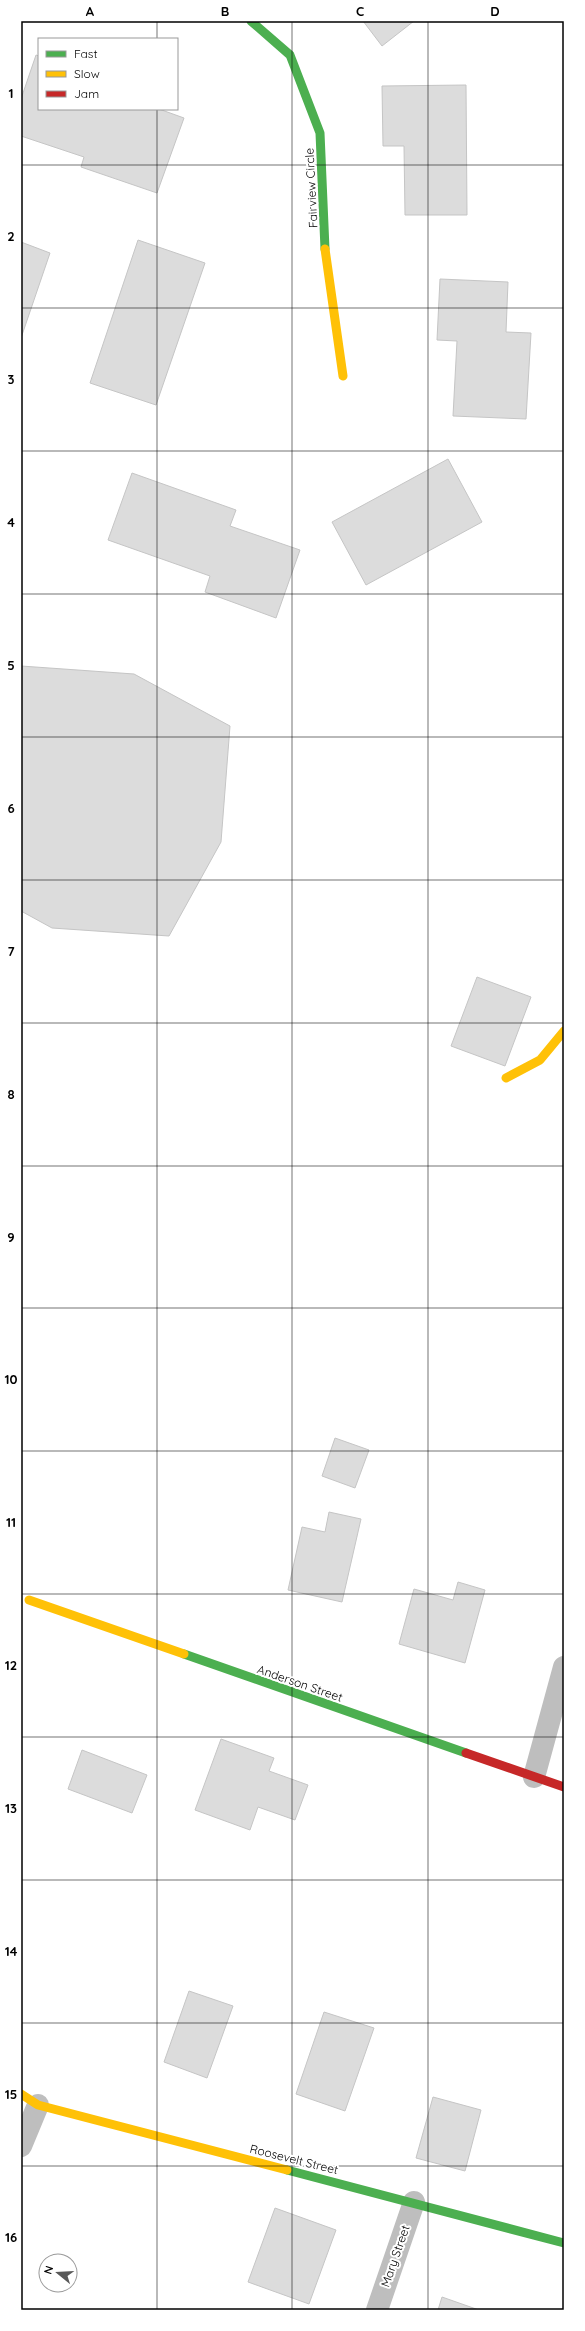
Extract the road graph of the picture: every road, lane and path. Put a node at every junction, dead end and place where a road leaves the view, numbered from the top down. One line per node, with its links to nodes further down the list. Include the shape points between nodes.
1 (251, 21): 2 (street, Fairview Circle, via 290,55 320,133 326,261)
2 (343, 376)
3 (564, 1031): 4 (street, via 540,1060)
4 (506, 1078)
5 (29, 1600): 7 (street, Anderson Street)
6 (564, 1666): 7 (street)
7 (534, 1777): 8 (street, Anderson Street)
8 (564, 1787)
9 (30, 2100): 10 (street); 11 (street, Roosevelt Street)
10 (21, 2146)
11 (414, 2202): 12 (street, Roosevelt Street); 13 (street, Mary Street)
12 (564, 2243)
13 (377, 2310)

